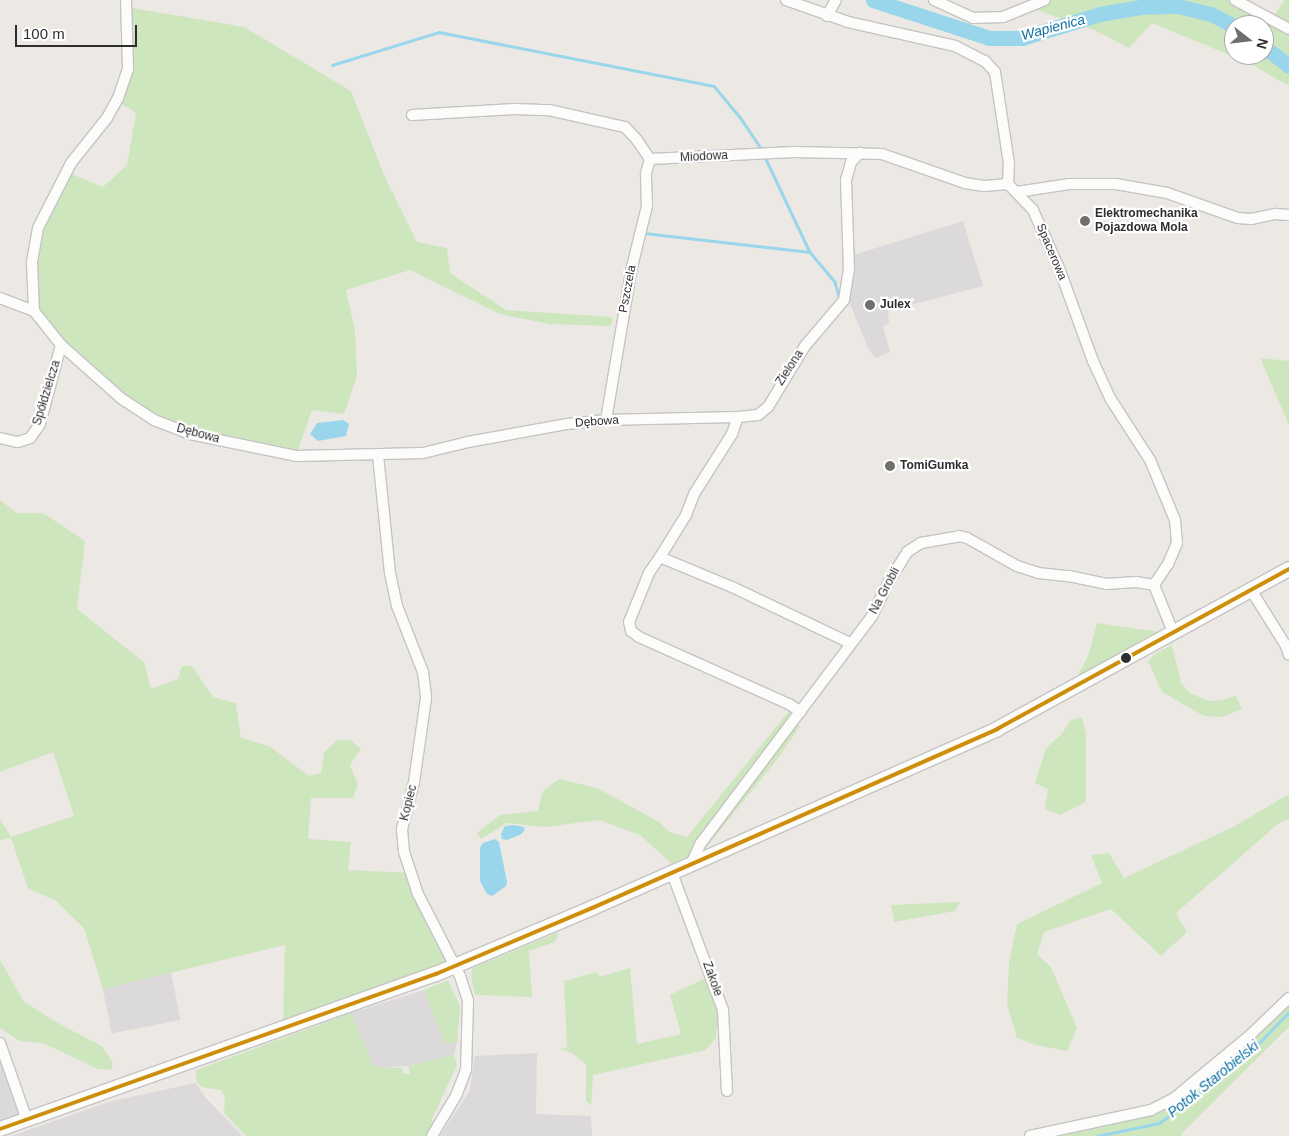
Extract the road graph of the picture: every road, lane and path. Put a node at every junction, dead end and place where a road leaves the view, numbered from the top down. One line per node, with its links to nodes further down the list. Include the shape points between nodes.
1 (126, 0): 16 (street, via 128,69 107,118 71,163 38,228 32,263)
2 (786, 0): 7 (street)
3 (836, 0): 7 (street)
4 (934, 0): 5 (street, via 973,18 1003,17)
5 (1045, 0)
6 (1235, 0): 8 (street)
7 (826, 16): 12 (street, via 955,46 985,61 995,72 1009,164)
8 (1289, 29)
9 (412, 115): 11 (street, via 549,110 625,128)
10 (860, 154): 11 (street, Miodowa, via 794,152); 12 (street, Miodowa, via 882,154 965,183 984,186); 18 (street, Zielona, via 851,162 846,180 849,270 844,300 805,346 768,407 758,415)
11 (650, 159): 19 (street, Pszczela, via 646,173 646,206 630,276)
12 (1008, 184): 13 (street, Spacerowa)
13 (1017, 192): 14 (street, via 1069,184 1116,184 1167,193 1238,218 1275,214); 24 (street, Spacerowa, via 1033,210 1059,268 1096,369 1110,398 1150,460 1175,520 1177,543)
14 (1289, 216)
15 (0, 298): 16 (street)
16 (34, 311): 17 (street, Dębowa)
17 (61, 345): 20 (street, Spółdzielcza, via 40,424 30,438 18,442); 21 (street, Dębowa, via 122,399 154,420 190,434 296,456)
18 (738, 417): 19 (street, Dębowa); 22 (street, via 732,434)
19 (606, 420): 21 (street, Dębowa, via 567,424 424,453)
20 (0, 438)
21 (378, 455): 32 (street, Kopiec, via 390,573 395,598 423,672 426,698 414,782 402,829 404,852 418,894)
22 (660, 557): 27 (street); 29 (street, via 649,573 629,622 631,631)
23 (1289, 569): 25 (street)
24 (1154, 586): 26 (street); 27 (street, Na Grobli, via 1136,582 1106,584 1038,573 1017,566 959,536 921,543 907,552 872,616)
25 (1251, 590): 26 (street); 28 (street)
26 (1173, 632): 30 (street, via 997,729)
27 (850, 643): 29 (street, Na Grobli)
28 (1289, 655)
29 (801, 712): 30 (street, Na Grobli, via 701,843)
30 (691, 864): 31 (street)
31 (672, 873): 32 (street); 35 (street, Zakole, via 723,1010)
32 (455, 966): 36 (street); 39 (street, Kopiec, via 468,1000 466,1070 457,1094)
33 (1289, 998): 38 (street, via 1173,1099 1151,1110)
34 (0, 1043): 36 (street)
35 (727, 1091)
36 (26, 1120): 37 (street)
37 (0, 1129)
38 (1037, 1135)
39 (432, 1136)

